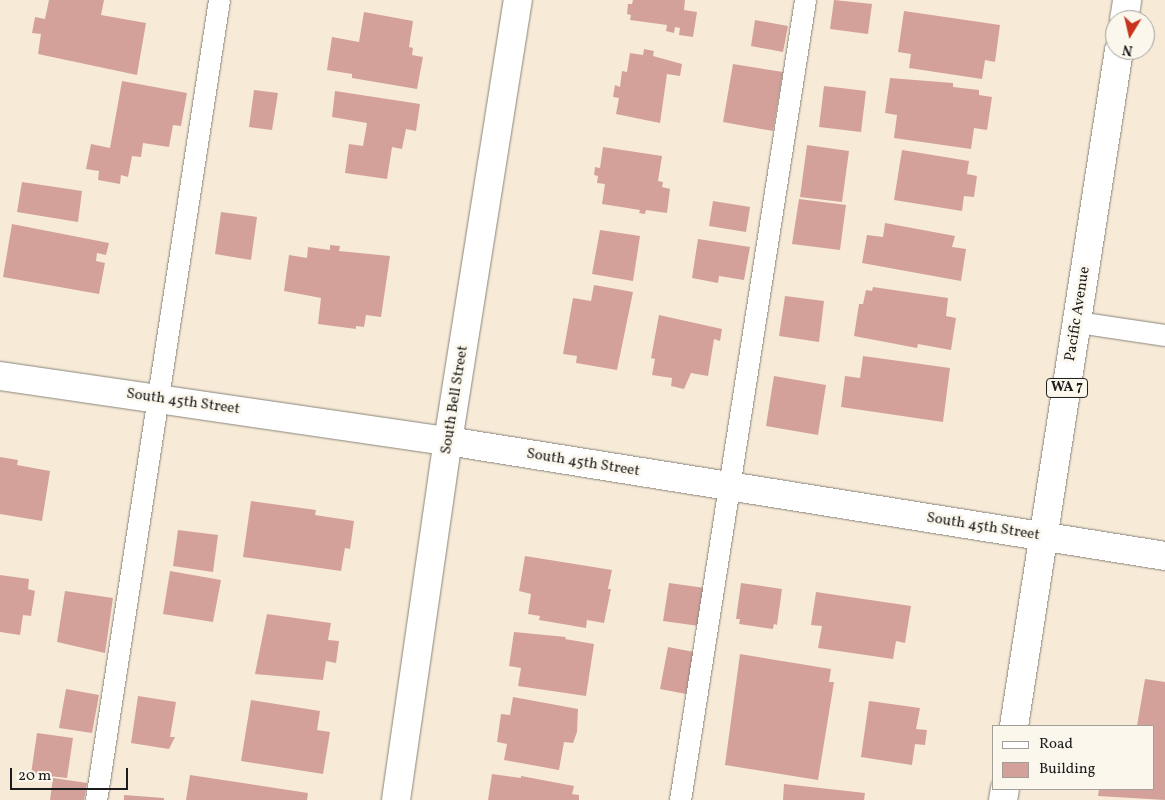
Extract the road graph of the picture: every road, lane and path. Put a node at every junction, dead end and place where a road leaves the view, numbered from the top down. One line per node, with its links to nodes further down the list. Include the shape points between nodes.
1 (219, 0): 8 (lane)
2 (518, 0): 9 (street, South Bell Street)
3 (805, 0): 10 (lane)
4 (1117, 60): 5 (street, Pacific Avenue / WA 7)
5 (1077, 322): 6 (lane); 11 (street, Pacific Avenue / WA 7)
6 (1165, 335)
7 (0, 376): 8 (street, South 45th Street)
8 (158, 399): 9 (street, South 45th Street); 14 (lane)
9 (448, 441): 10 (street, South 45th Street); 15 (street, South Bell Street)
10 (730, 486): 11 (street, South 45th Street); 16 (lane)
11 (1044, 537): 12 (street, South 45th Street); 13 (street, Pacific Avenue / WA 7)
12 (1165, 556)
13 (1014, 725)
14 (96, 800)
15 (396, 800)
16 (680, 800)

